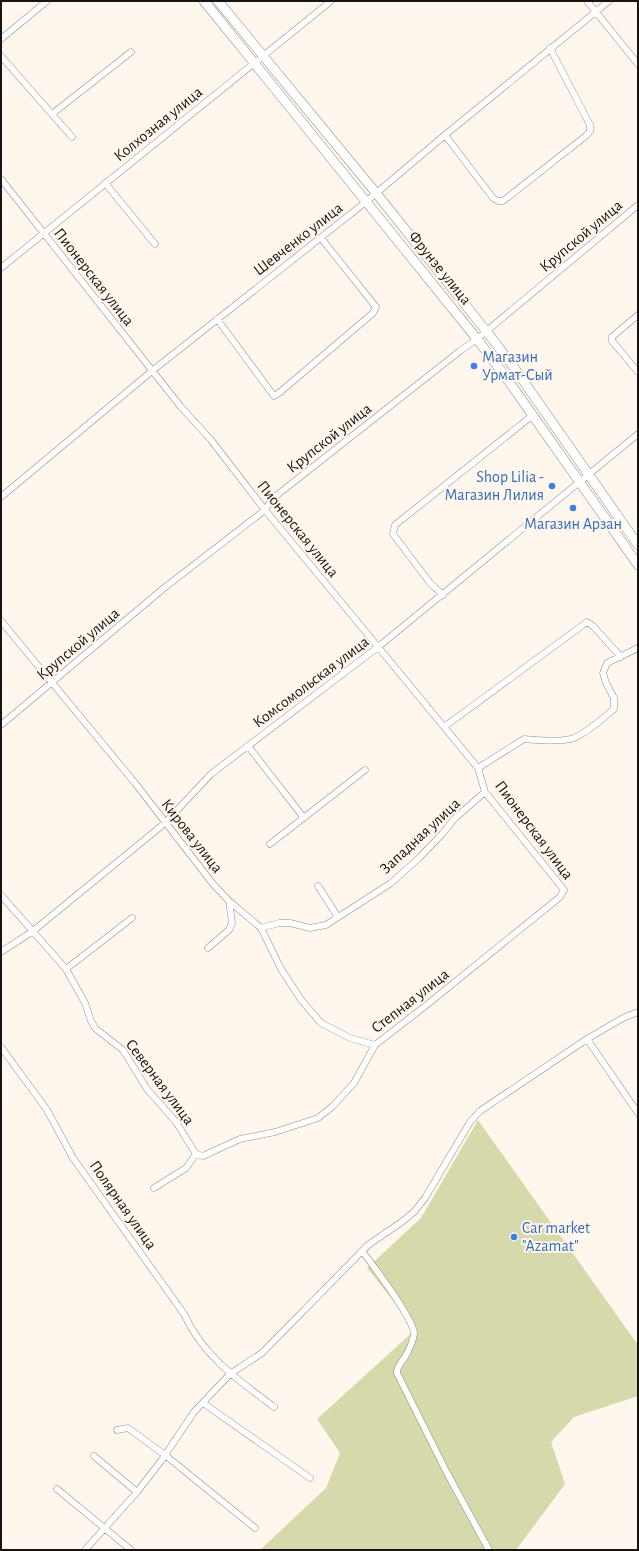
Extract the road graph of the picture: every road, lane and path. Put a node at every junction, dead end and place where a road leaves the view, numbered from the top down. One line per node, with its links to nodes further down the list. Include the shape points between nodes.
1 (48, 1): 8 (street)
2 (204, 1): 13 (main road, Фрунзе улица)
3 (218, 1): 12 (main road, Фрунзе улица)
4 (331, 1): 12 (street, Колхозная улица)
5 (587, 1): 7 (street)
6 (609, 1): 7 (street, Шевченко улица)
7 (596, 12): 9 (street, Шевченко улица); 14 (street)
8 (1, 39)
9 (550, 48): 16 (street, Шевченко улица); 16 (street, via 590,125 587,135 504,200 498,201 493,198)
10 (130, 52): 15 (street)
11 (1, 56): 15 (street)
12 (263, 56): 13 (street, Колхозная улица); 20 (main road, Фрунзе улица)
13 (255, 63): 19 (street, Колхозная улица); 21 (main road, Фрунзе улица)
14 (638, 64)
15 (52, 114): 17 (street)
16 (445, 134): 20 (street, Шевченко улица)
17 (72, 137)
18 (1, 180): 23 (street, Пионерская улица)
19 (106, 183): 23 (street, Колхозная улица); 25 (street)
20 (376, 193): 21 (street, Шевченко улица); 29 (main road, Фрунзе улица)
21 (367, 201): 24 (street, Шевченко улица); 30 (main road, Фрунзе улица)
22 (638, 205): 29 (street, Крупской улица)
23 (43, 234): 26 (street, Колхозная улица); 31 (street, Пионерская улица)
24 (321, 238): 28 (street, Шевченко улица); 28 (street, via 376,307 373,313 279,393 274,396)
25 (155, 244)
26 (1, 268)
27 (638, 314): 32 (street, via 612,337 612,341)
28 (217, 319): 31 (street, Шевченко улица)
29 (487, 332): 30 (street, Крупской улица); 35 (main road, Фрунзе улица)
30 (478, 339): 33 (main road, Фрунзе улица); 38 (street, Крупской улица, via 272,499)
31 (152, 371): 37 (street, Шевченко улица); 38 (street, Пионерская улица, via 180,407 211,440)
32 (638, 372)
33 (533, 415): 36 (main road, Фрунзе улица); 41 (street, via 394,525 393,534 430,583)
34 (638, 434): 35 (street, Комсомольская улица)
35 (589, 475): 36 (street, Комсомольская улица); 39 (main road, Фрунзе улица)
36 (580, 483): 40 (main road, Фрунзе улица); 41 (street, Комсомольская улица)
37 (1, 497)
38 (265, 510): 43 (street, Пионерская улица); 46 (street, Крупской улица, via 164,588)
39 (638, 545)
40 (638, 565)
41 (443, 595): 43 (street, Комсомольская улица)
42 (1, 621): 46 (street, Кирова улица)
43 (378, 647): 48 (street, Пионерская улица); 49 (street, Комсомольская улица)
44 (638, 648): 45 (street)
45 (622, 657): 48 (street, via 587,622); 50 (street, via 608,663 603,673 614,698 614,709 596,724 573,739 524,739)
46 (52, 683): 47 (street, Крупской улица); 54 (street, Кирова улица)
47 (1, 725)
48 (444, 727): 50 (street, Пионерская улица)
49 (248, 746): 53 (street); 54 (street, Комсомольская улица, via 212,774)
50 (478, 768): 52 (street, Пионерская улица)
51 (365, 770): 53 (street)
52 (485, 792): 58 (street, Пионерская улица, via 561,884 564,890); 60 (street, Западная улица, via 455,818 419,858 391,882)
53 (304, 818): 55 (street)
54 (165, 822): 59 (street, Кирова улица); 63 (street, Комсомольская улица)
55 (270, 844)
56 (318, 886): 60 (street)
57 (1, 896): 63 (street, Северная улица)
58 (560, 897): 69 (street, Степная улица)
59 (229, 901): 62 (street, Кирова улица); 64 (street, via 232,923 229,930)
60 (338, 917): 62 (street, Западная улица, via 326,925 310,928 285,923)
61 (132, 918): 66 (street)
62 (261, 928): 69 (street, Кирова улица, via 281,969 302,1001 321,1023 350,1038)
63 (33, 931): 65 (street, Комсомольская улица); 66 (street, Северная улица)
64 (208, 948)
65 (1, 952)
66 (66, 969): 72 (street, Северная улица, via 96,1029 123,1050 147,1089 176,1122)
67 (638, 1012): 68 (street, via 622,1018)
68 (587, 1039): 71 (street); 74 (street, via 480,1111 470,1122 414,1212)
69 (375, 1045): 72 (street, Степная улица, via 354,1083 318,1118 275,1132 240,1139 203,1156)
70 (1, 1047): 75 (street, Полярная улица, via 47,1110 73,1158 184,1314 189,1326 210,1355)
71 (638, 1114)
72 (196, 1154): 73 (street, via 186,1168)
73 (154, 1188)
74 (362, 1251): 75 (street, via 262,1353); 88 (street, via 413,1327 411,1345 398,1366 397,1373)
75 (230, 1374): 76 (street); 77 (street, Полярная улица)
76 (203, 1402): 79 (street); 81 (street)
77 (274, 1408)
78 (117, 1430): 79 (street, via 128,1428)
79 (165, 1455): 83 (street); 85 (street)
80 (94, 1456): 83 (street)
81 (310, 1478)
82 (57, 1489): 84 (street)
83 (137, 1492): 84 (street)
84 (104, 1527): 86 (street); 87 (street)
85 (255, 1528)
86 (85, 1550)
87 (131, 1550)
88 (489, 1550)

